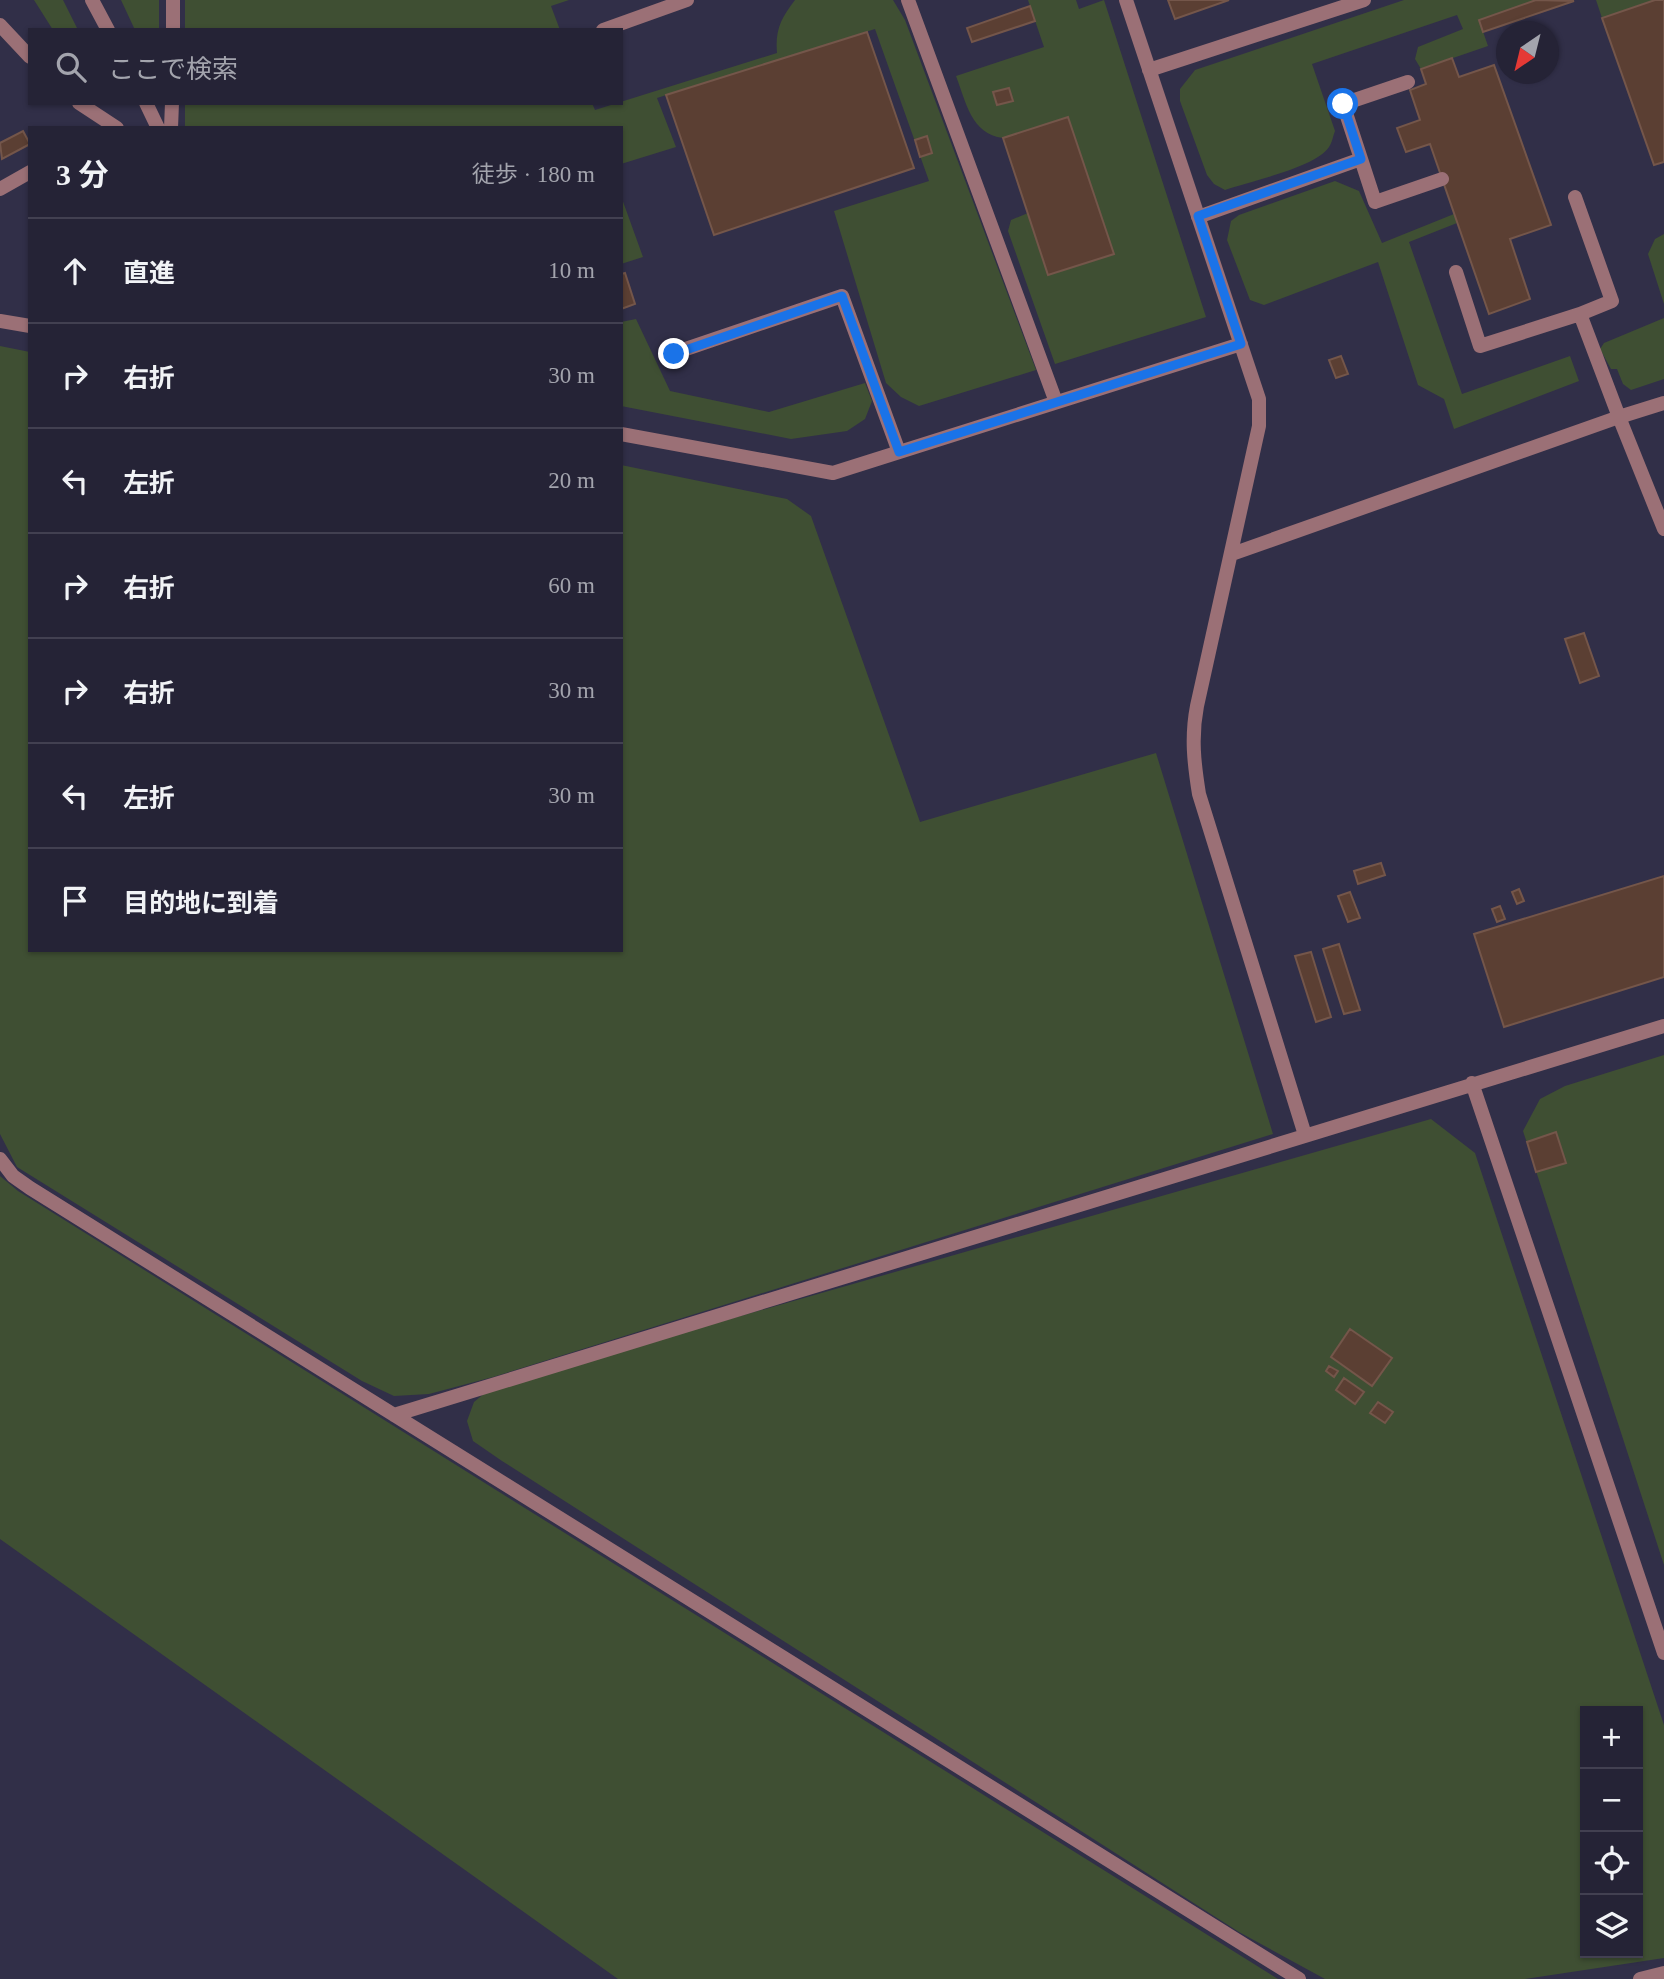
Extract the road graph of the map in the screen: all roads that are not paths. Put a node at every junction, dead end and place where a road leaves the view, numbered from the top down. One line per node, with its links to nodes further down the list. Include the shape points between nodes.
1 (92, 0): 8 (lane)
2 (173, 0): 9 (lane)
3 (687, 0): 10 (lane)
4 (908, 0): 32 (lane)
5 (1126, 0): 12 (lane)
6 (1364, 0): 12 (lane)
7 (0, 25): 11 (lane)
8 (107, 28)
9 (173, 28)
10 (609, 28)
11 (28, 55)
12 (1149, 70): 25 (lane)
13 (1408, 82): 20 (lane, via 1343,104)
14 (82, 105): 17 (lane)
15 (147, 105): 18 (lane)
16 (172, 105): 19 (lane)
17 (111, 126)
18 (157, 126)
19 (171, 126)
20 (1361, 159): 22 (lane, via 1375,202); 25 (lane)
21 (28, 173): 23 (lane)
22 (1442, 179)
23 (0, 189)
24 (1575, 197): 27 (lane, via 1612,301)
25 (1198, 216): 30 (lane)
26 (1456, 272): 27 (lane, via 1480,346)
27 (1580, 314): 34 (lane)
28 (0, 321): 29 (lane)
29 (28, 326)
30 (1241, 344): 32 (lane); 38 (lane, via 1259,399 1259,426)
31 (674, 354): 36 (lane, via 842,296)
32 (1056, 402): 36 (lane)
33 (1664, 403): 34 (lane)
34 (1619, 417): 37 (lane); 38 (lane)
35 (623, 434): 36 (lane, via 833,472)
36 (899, 452)
37 (1664, 529)
38 (1232, 554): 41 (lane, via 1195,715 1192,756 1199,794)
39 (1664, 1026): 40 (lane)
40 (1472, 1083): 41 (lane); 44 (lane)
41 (1305, 1135): 43 (lane)
42 (0, 1159): 43 (lane, via 30,1188)
43 (394, 1415): 46 (lane)
44 (1664, 1653)
45 (1664, 1973): 47 (lane)
46 (1299, 1979)
47 (1640, 1979)

